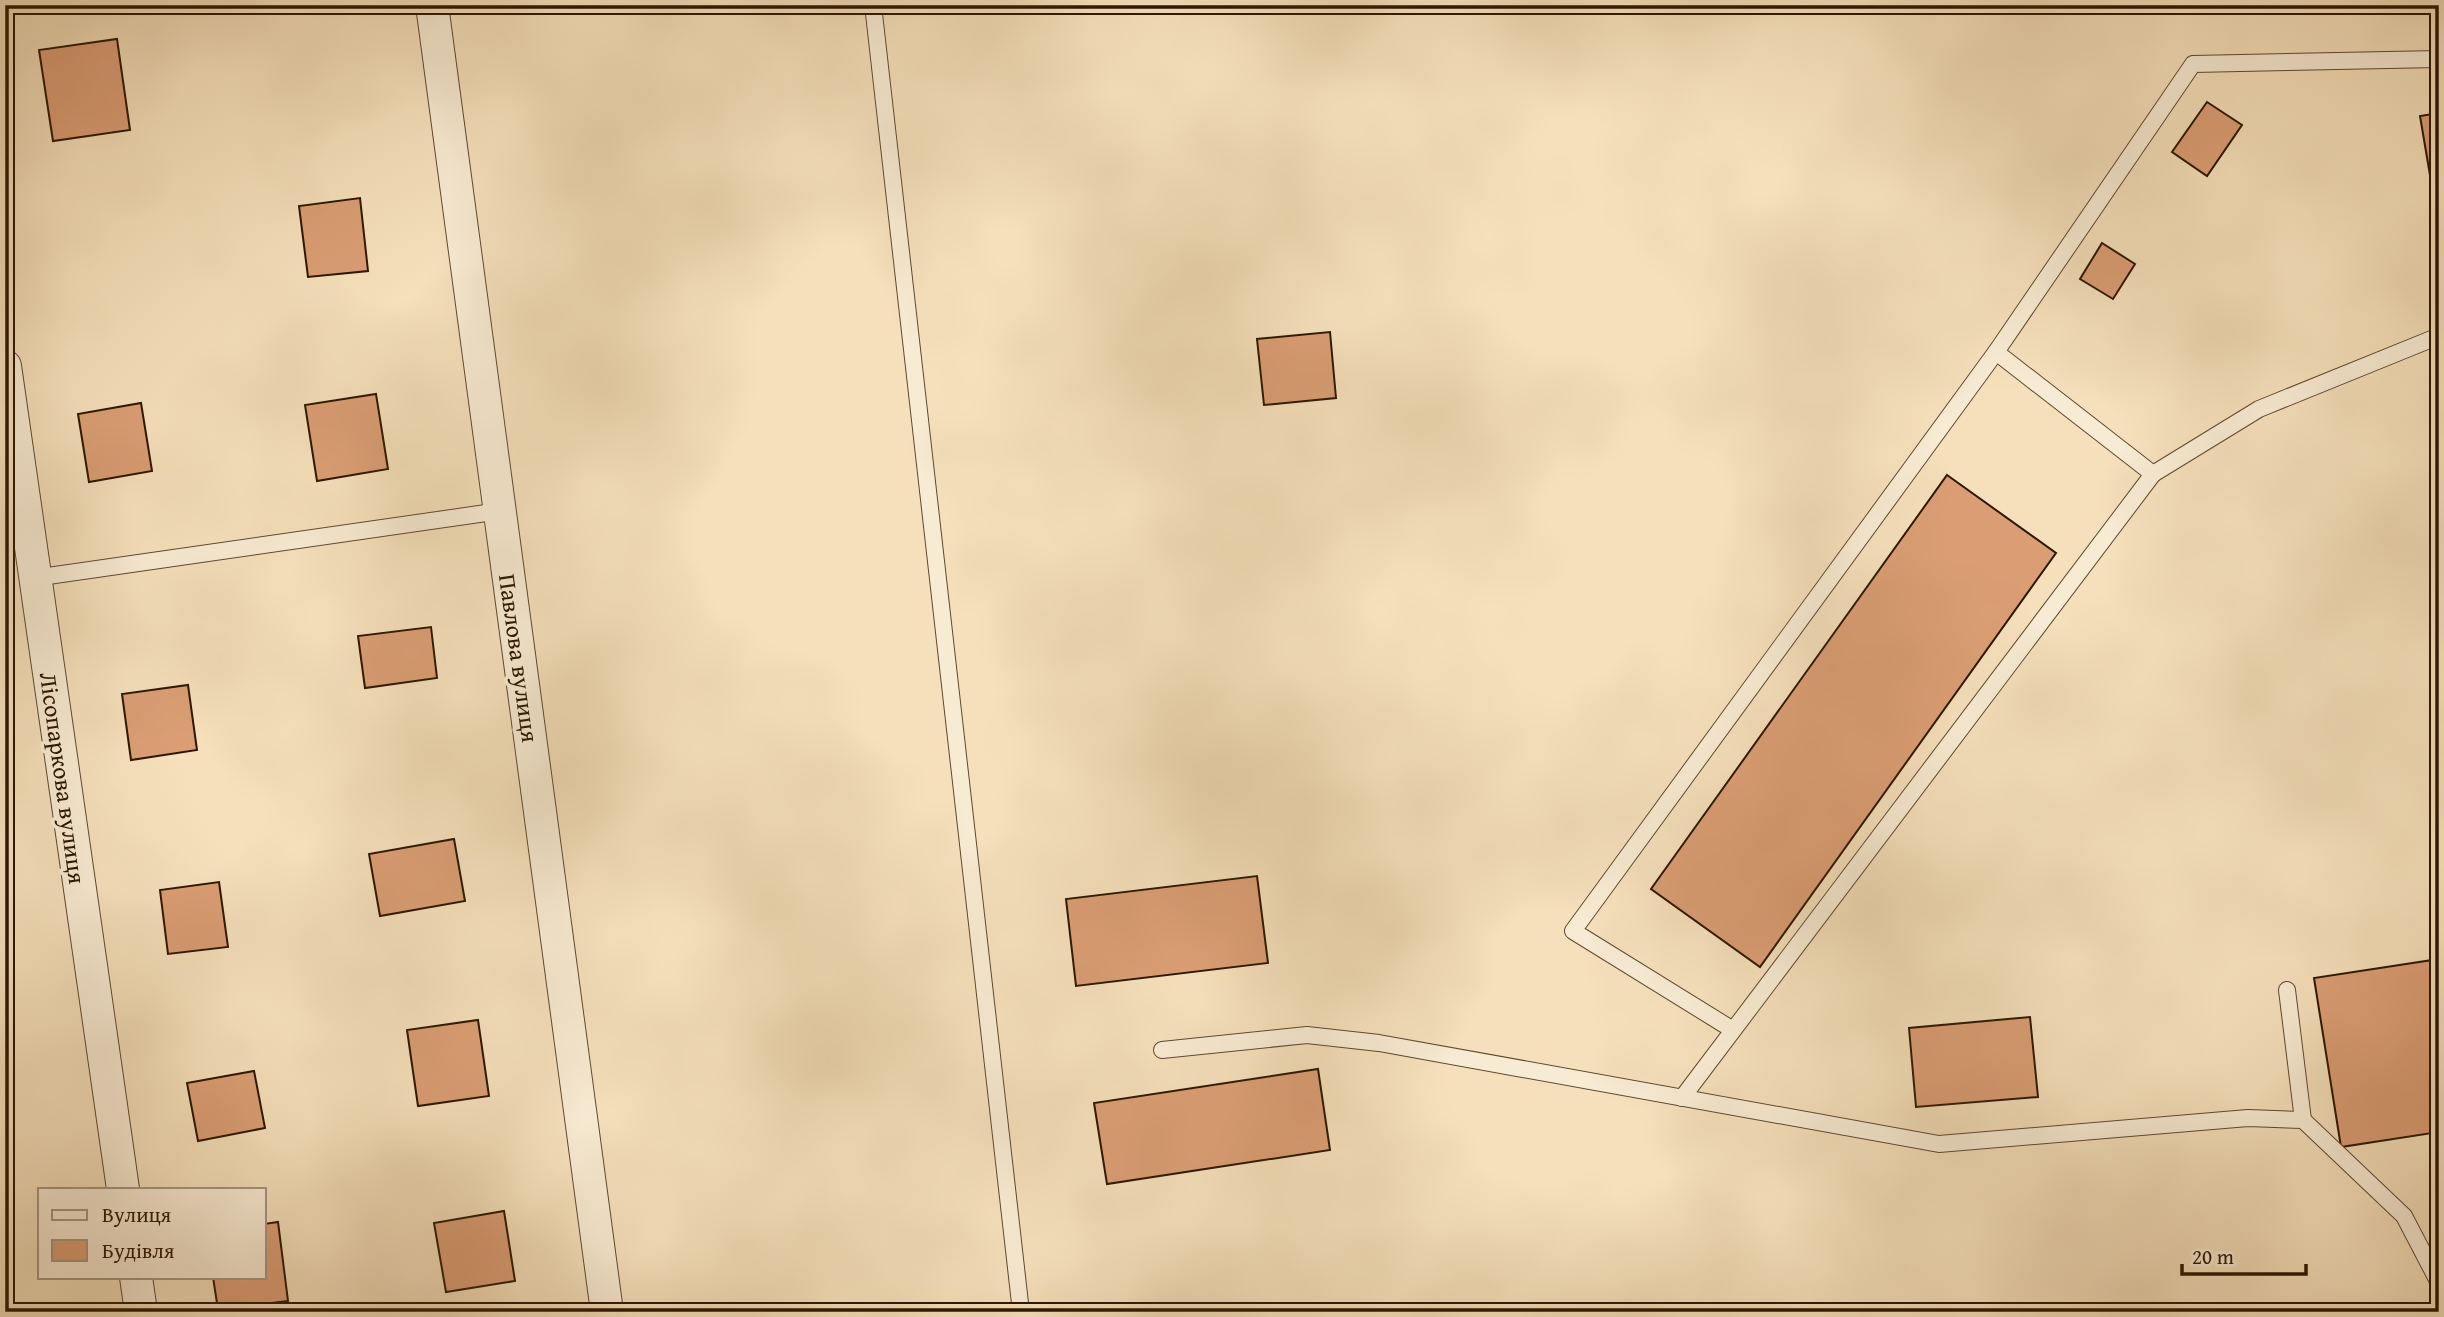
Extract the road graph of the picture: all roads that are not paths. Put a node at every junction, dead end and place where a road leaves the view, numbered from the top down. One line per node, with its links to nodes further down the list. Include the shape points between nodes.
1 (432, 5): 8 (street, Павлова вулиця)
2 (873, 5): 20 (lane)
3 (2439, 59): 5 (lane, via 2193,64)
4 (2439, 335): 7 (lane, via 2259,409)
5 (1996, 352): 7 (lane); 11 (lane, via 1573,931)
6 (5, 366): 9 (street, Лісопаркова вулиця)
7 (2153, 474): 11 (lane)
8 (500, 511): 9 (lane); 19 (street, Павлова вулиця)
9 (34, 578): 15 (street, Лісопаркова вулиця)
10 (2287, 990): 14 (lane)
11 (1733, 1030): 13 (lane)
12 (1163, 1050): 13 (lane, via 1307,1035 1380,1043)
13 (1682, 1098): 14 (lane, via 1939,1144 2248,1118)
14 (2303, 1120): 17 (lane, via 2404,1216)
15 (123, 1188)
16 (136, 1278): 18 (street)
17 (2439, 1283)
18 (141, 1312)
19 (607, 1312)
20 (1021, 1312)

